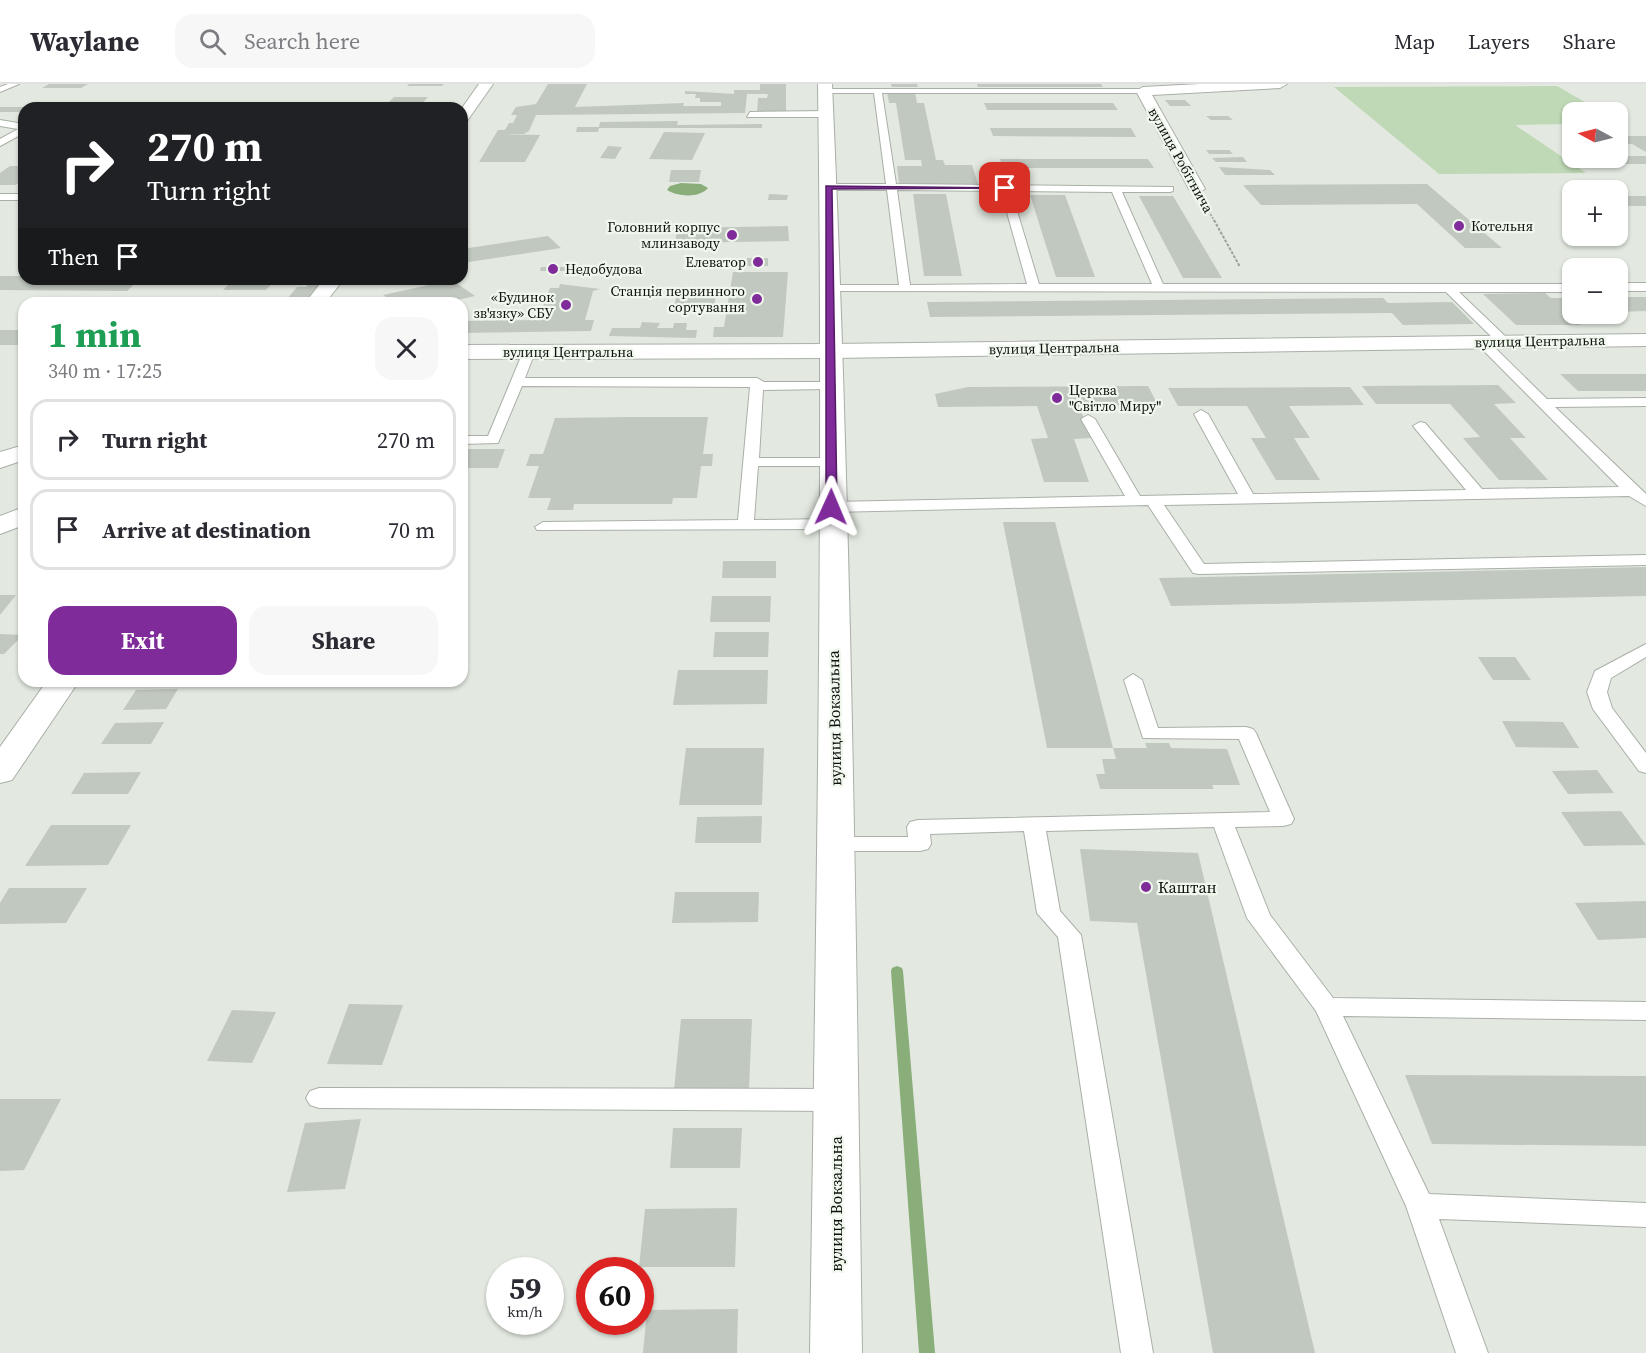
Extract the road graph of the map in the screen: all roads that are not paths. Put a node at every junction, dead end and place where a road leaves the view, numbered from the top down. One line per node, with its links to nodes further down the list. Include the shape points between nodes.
1 (15, 84): 5 (lane)
2 (486, 84): 8 (street)
3 (1280, 84): 7 (street, вулиця Робітнича)
4 (825, 88): 6 (lane); 9 (street, вулиця Вокзальна)
5 (0, 90)
6 (878, 91): 7 (lane); 16 (lane)
7 (1143, 91): 20 (street, вулиця Робітнича)
8 (468, 110)
9 (826, 114): 10 (lane); 15 (street, вулиця Вокзальна)
10 (750, 115)
11 (0, 123): 12 (lane)
12 (18, 127)
13 (18, 132): 14 (lane)
14 (0, 143)
15 (828, 187): 16 (lane); 30 (street, вулиця Вокзальна)
16 (892, 188): 17 (lane); 28 (lane)
17 (1005, 188): 18 (lane); 24 (lane)
18 (1115, 188): 19 (lane); 25 (lane)
19 (1170, 189)
20 (1197, 189)
21 (0, 197): 22 (lane)
22 (18, 197)
23 (329, 285): 32 (street)
24 (1034, 287): 25 (lane); 28 (lane)
25 (1160, 287): 31 (lane)
26 (1628, 287): 27 (lane)
27 (1646, 287)
28 (905, 288): 30 (lane)
29 (1562, 288): 31 (lane)
30 (831, 289): 38 (street, вулиця Вокзальна)
31 (1449, 289): 35 (lane)
32 (320, 297)
33 (1646, 340): 35 (street, вулиця Центральна)
34 (1482, 342): 35 (street, вулиця Центральна); 38 (street, вулиця Центральна); 42 (lane)
35 (1504, 342)
36 (468, 352): 37 (street, вулиця Центральна)
37 (528, 352): 38 (street, вулиця Центральна); 39 (lane)
38 (831, 368): 40 (lane); 50 (street, вулиця Вокзальна)
39 (516, 382): 40 (lane, via 757,382); 46 (lane, via 493,440)
40 (756, 386): 49 (lane)
41 (1646, 402): 42 (lane)
42 (1541, 403): 51 (lane)
43 (1201, 414): 53 (lane)
44 (1088, 419): 55 (lane)
45 (1420, 426): 52 (lane)
46 (468, 440)
47 (18, 454): 48 (street)
48 (0, 460)
49 (751, 462): 50 (lane); 59 (lane)
50 (832, 462): 57 (street, вулиця Вокзальна)
51 (1632, 491): 52 (lane); 54 (lane)
52 (1479, 496): 53 (lane)
53 (1248, 499): 56 (lane)
54 (1646, 501)
55 (1136, 502): 56 (lane); 57 (lane)
56 (1154, 502): 62 (lane, via 1199,569)
57 (832, 516): 59 (lane); 70 (street, вулиця Вокзальна)
58 (18, 518): 60 (street)
59 (746, 525): 61 (lane)
60 (0, 526)
61 (543, 527)
62 (1646, 560)
63 (1646, 649): 66 (lane, via 1602,675 1597,692 1603,709)
64 (1133, 680): 68 (lane, via 1150,734 1246,733 1283,819)
65 (59, 687): 67 (street)
66 (1646, 766)
67 (0, 772)
68 (1222, 820): 69 (lane); 71 (lane, via 1259,918)
69 (1034, 824): 70 (lane, via 918,827 920,844); 78 (lane, via 1048,913 1069,935)
70 (836, 844): 74 (street, вулиця Вокзальна)
71 (1326, 1007): 72 (lane); 75 (lane)
72 (1646, 1011)
73 (319, 1098): 74 (lane)
74 (836, 1100): 77 (street, вулиця Вокзальна)
75 (1420, 1206): 76 (lane); 79 (lane)
76 (1646, 1215)
77 (836, 1353)
78 (1137, 1353)
79 (1472, 1353)

